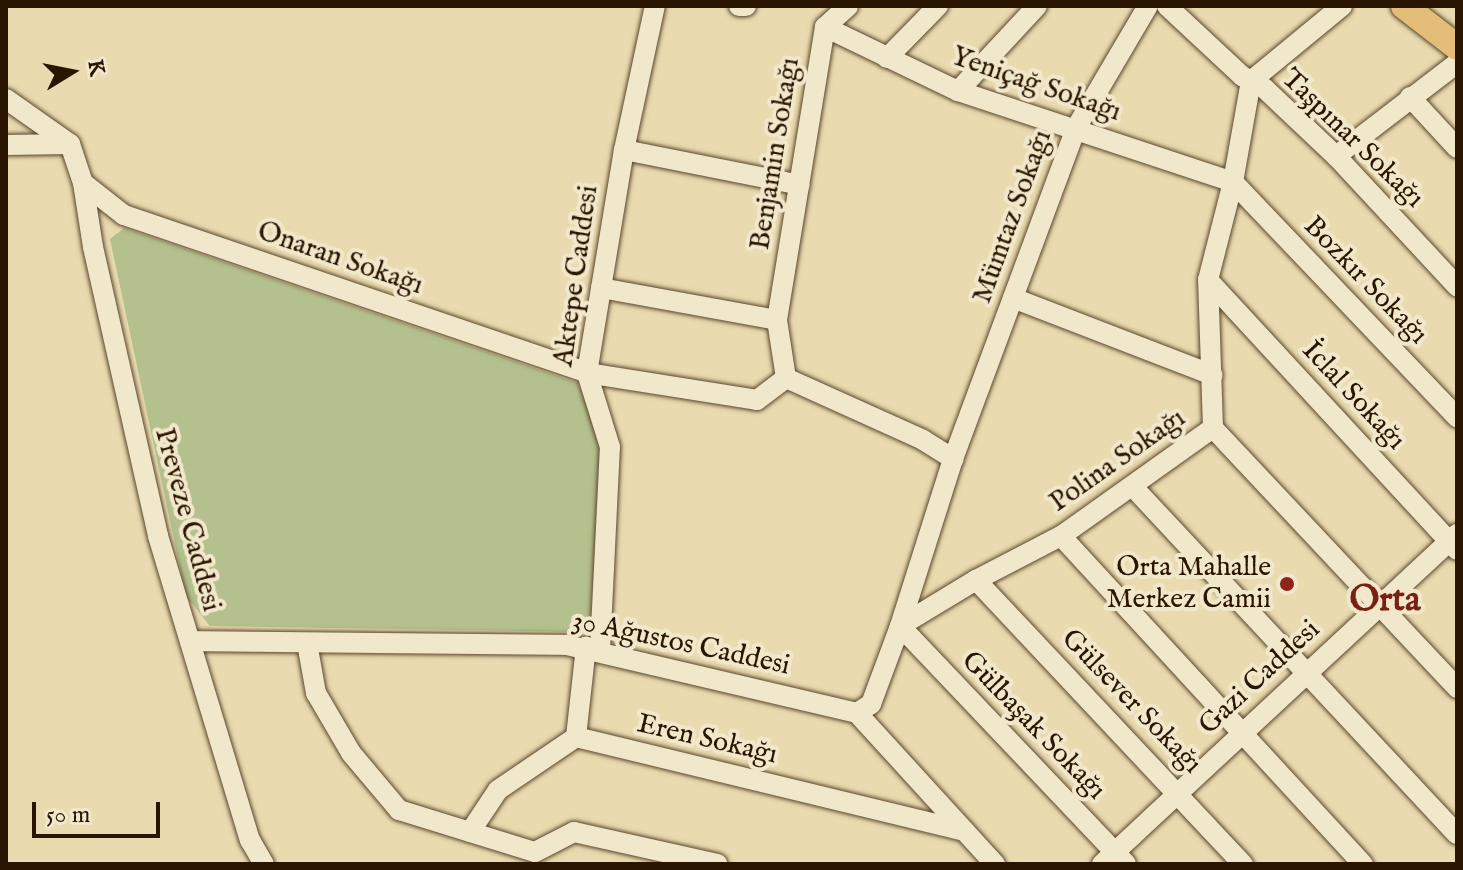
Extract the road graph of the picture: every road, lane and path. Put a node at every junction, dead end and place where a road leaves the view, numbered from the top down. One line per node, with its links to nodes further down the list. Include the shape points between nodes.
1 (655, 6): 23 (street, Aktepe Caddesi)
2 (739, 6): 3 (street)
3 (746, 6)
4 (848, 6): 11 (street, Benjamin Sokağı)
5 (938, 6): 13 (street)
6 (1037, 6): 16 (street)
7 (1148, 6): 19 (street, Mümtaz Sokağı)
8 (1167, 6): 15 (street, Taşpınar Sokağı)
9 (1342, 6): 15 (street)
10 (1404, 6): 12 (main road)
11 (825, 27): 13 (street, Yeniçağ Sokağı); 27 (street, Benjamin Sokağı)
12 (1457, 47)
13 (887, 58): 16 (street, Yeniçağ Sokağı)
14 (1457, 63): 17 (street)
15 (1251, 81): 24 (street, Taşpınar Sokağı); 25 (street, Polina Sokağı)
16 (958, 91): 19 (street, Yeniçağ Sokağı)
17 (1410, 97): 22 (street); 24 (street)
18 (6, 99): 20 (street)
19 (1076, 128): 25 (street, Yeniçağ Sokağı); 31 (street, Mümtaz Sokağı)
20 (70, 144): 21 (street); 26 (street, Preveze Caddesi)
21 (6, 145)
22 (1457, 148)
23 (624, 150): 27 (street); 30 (street, Aktepe Caddesi)
24 (1336, 156): 29 (street, Taşpınar Sokağı)
25 (1233, 182): 28 (street, Polina Sokağı); 36 (street, Bozkır Sokağı)
26 (83, 183): 33 (street, Onaran Sokağı, via 124,215); 45 (street, Preveze Caddesi, via 158,536)
27 (800, 185): 32 (street, Benjamin Sokağı)
28 (1208, 280): 34 (street, Polina Sokağı); 41 (street, İclal Sokağı)
29 (1457, 286)
30 (601, 288): 32 (street); 33 (street, Aktepe Caddesi)
31 (1013, 298): 34 (street); 38 (street, Mümtaz Sokağı)
32 (777, 320): 35 (street, Benjamin Sokağı)
33 (587, 373): 35 (street, Onaran Sokağı, via 757,400); 47 (street, Aktepe Caddesi, via 610,447)
34 (1213, 375): 37 (street, Polina Sokağı)
35 (786, 378): 38 (street, via 923,440)
36 (1457, 417)
37 (1213, 428): 39 (street, Polina Sokağı); 43 (street)
38 (953, 459): 44 (street, Mümtaz Sokağı)
39 (1134, 488): 40 (street, Polina Sokağı); 48 (street)
40 (1061, 536): 42 (street, Polina Sokağı); 51 (street)
41 (1454, 541): 43 (street, Gazi Caddesi)
42 (976, 580): 44 (street, Polina Sokağı); 53 (street, Gülsever Sokağı)
43 (1380, 605): 48 (street, Gazi Caddesi); 49 (street)
44 (900, 626): 50 (street, via 871,704); 58 (street, Gülbaşak Sokağı)
45 (190, 641): 46 (street, 30 Ağustos Caddesi); 59 (street, Preveze Caddesi, via 250,840)
46 (307, 643): 47 (street, 30 Ağustos Caddesi); 54 (street, via 316,693 351,753 399,810)
47 (593, 648): 50 (street, 30 Ağustos Caddesi); 52 (street, Aktepe Caddesi)
48 (1308, 673): 51 (street, Gazi Caddesi); 56 (street)
49 (1457, 688)
50 (857, 713): 55 (street)
51 (1242, 733): 53 (street, Gazi Caddesi); 63 (street)
52 (576, 737): 54 (street, via 498,790); 55 (street, Eren Sokağı)
53 (1179, 793): 58 (street, Gazi Caddesi); 62 (street, Gülsever Sokağı)
54 (470, 832): 57 (street)
55 (966, 832): 61 (street)
56 (1457, 834)
57 (533, 860): 60 (street, via 574,832)
58 (1114, 860)
59 (264, 864)
60 (717, 864)
61 (995, 864)
62 (1243, 864)
63 (1363, 864)

